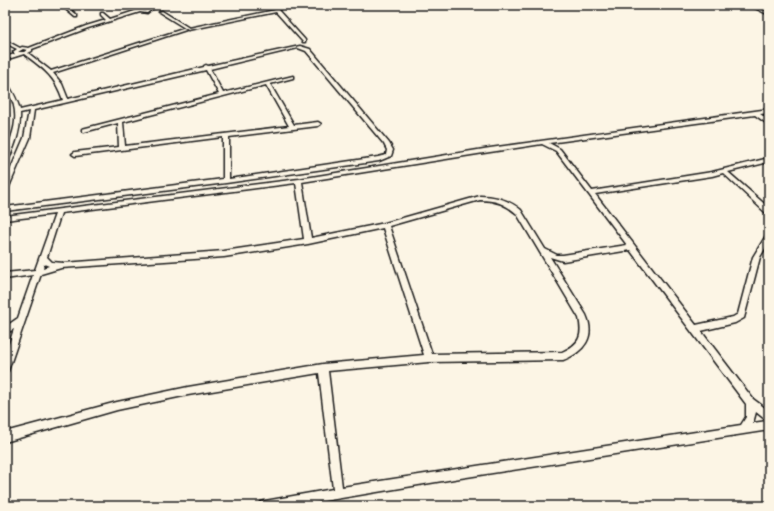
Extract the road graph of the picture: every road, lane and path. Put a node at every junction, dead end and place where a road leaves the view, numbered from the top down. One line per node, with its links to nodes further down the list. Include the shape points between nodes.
1 (71, 5): 8 (street)
2 (136, 5): 10 (street)
3 (162, 5): 12 (street)
4 (286, 5): 9 (street)
5 (751, 5): 14 (street)
6 (760, 5): 11 (main road)
7 (766, 5): 11 (main road)
8 (64, 6): 15 (street)
9 (275, 8): 12 (street, via 188,28); 18 (street)
10 (141, 9): 12 (street); 16 (street)
11 (769, 10)
12 (154, 11): 25 (street, via 185,33)
13 (102, 14): 16 (street)
14 (769, 14)
15 (76, 16)
16 (109, 20): 19 (street)
17 (5, 41): 20 (street)
18 (304, 41)
19 (29, 49): 20 (street); 21 (street)
20 (17, 52): 21 (street); 22 (street); 23 (street)
21 (25, 53): 25 (street)
22 (5, 56)
23 (5, 60)
24 (206, 67): 29 (street); 30 (street); 53 (street, via 294,47 306,49 390,150 388,156 379,159)
25 (51, 72): 30 (street, via 58,80)
26 (291, 77): 27 (street)
27 (267, 83): 29 (street); 41 (street)
28 (5, 84): 34 (street, via 12,93)
29 (222, 95): 37 (street)
30 (66, 101): 31 (street)
31 (31, 110): 34 (street); 54 (street, via 27,138)
32 (769, 111): 35 (street)
33 (5, 113): 36 (street)
34 (18, 113): 50 (street, via 15,138)
35 (756, 113): 39 (street); 44 (street)
36 (5, 118): 38 (street)
37 (120, 120): 42 (street); 46 (street)
38 (5, 121)
39 (769, 123)
40 (318, 124): 41 (street)
41 (292, 127): 43 (street)
42 (84, 130)
43 (226, 136): 46 (street); 53 (street)
44 (561, 140): 45 (street); 47 (street)
45 (543, 143): 47 (street); 52 (street)
46 (122, 148): 48 (street)
47 (558, 150): 55 (street)
48 (75, 154)
49 (769, 160): 51 (street)
50 (5, 161)
51 (726, 172): 55 (street); 58 (street)
52 (299, 180): 57 (street); 62 (street)
53 (226, 181): 56 (street)
54 (5, 189)
55 (590, 193): 63 (street)
56 (5, 209)
57 (59, 211): 59 (street); 65 (street)
58 (769, 212)
59 (5, 218)
60 (385, 225): 62 (street); 64 (street, via 480,198 495,199 509,204 519,212); 74 (street)
61 (769, 236): 72 (street, via 757,257 741,316 735,320)
62 (308, 241): 67 (street, via 224,254)
63 (631, 247): 66 (street); 72 (street)
64 (544, 251): 66 (street); 68 (street)
65 (43, 258): 67 (street, via 51,264); 69 (street)
66 (563, 258): 68 (street)
67 (64, 266): 69 (street)
68 (555, 270): 74 (street, via 584,317 586,336 573,352 551,357)
69 (38, 272): 70 (street); 71 (street)
70 (5, 276)
71 (22, 320): 73 (street); 75 (street)
72 (694, 329): 77 (street)
73 (5, 331)
74 (429, 358): 76 (street)
75 (5, 368)
76 (323, 368): 81 (street, via 117,406); 82 (street)
77 (750, 402): 78 (street); 80 (street, via 750,420)
78 (769, 417)
79 (769, 425): 80 (street)
80 (744, 429): 82 (street)
81 (5, 437)
82 (338, 492): 83 (street)
83 (265, 506)

